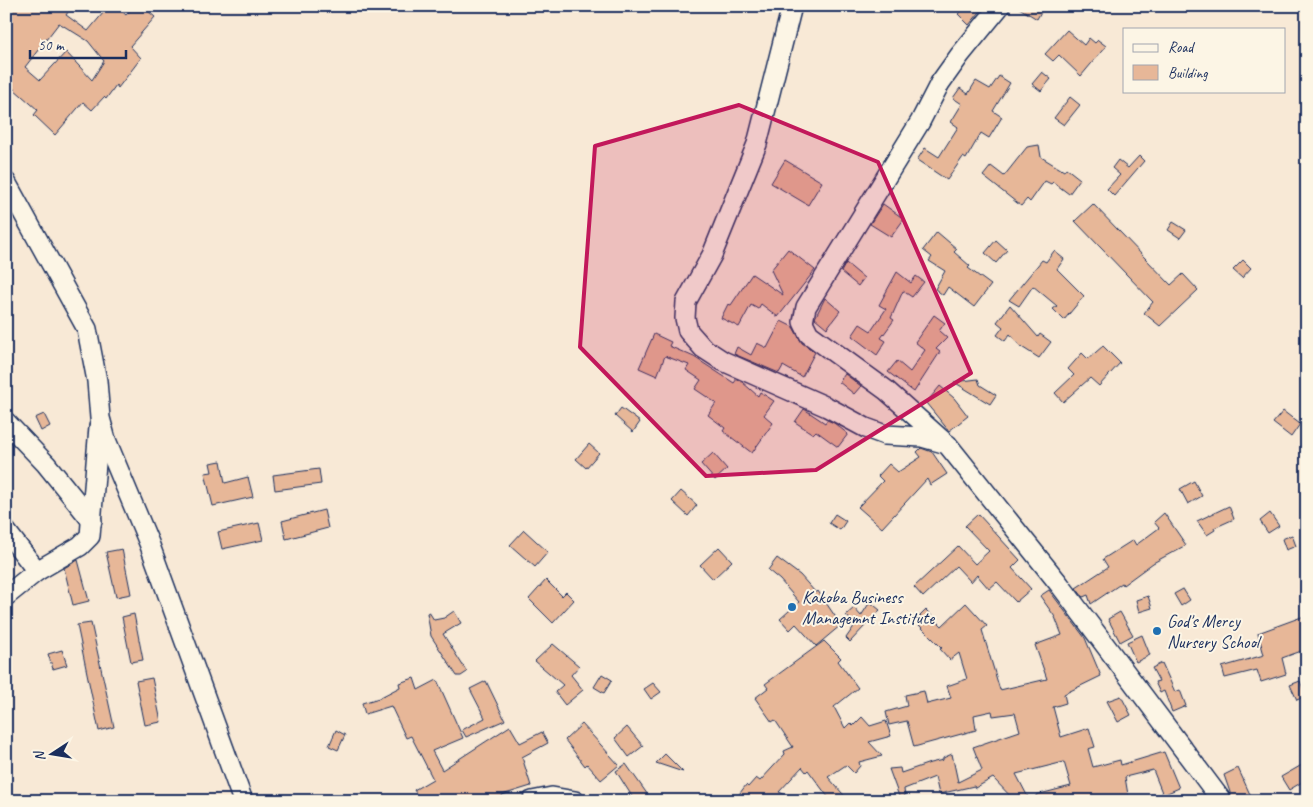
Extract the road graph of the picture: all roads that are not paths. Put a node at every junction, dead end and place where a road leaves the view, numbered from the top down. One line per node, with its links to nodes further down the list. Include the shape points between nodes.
1 (792, 6): 6 (street, via 757,144 712,255 686,302 688,331 703,348 723,361 866,428 885,435 922,437)
2 (1000, 6): 6 (street, via 940,84 806,307 802,322 808,334 886,390)
3 (6, 182): 4 (street, via 87,330)
4 (100, 418): 7 (street); 11 (street)
5 (6, 422): 7 (street, via 46,464)
6 (947, 444): 14 (street, via 1060,585)
7 (92, 521): 9 (street, via 90,536 80,546)
8 (6, 531): 9 (street)
9 (37, 571): 10 (street)
10 (6, 596)
11 (243, 801)
12 (532, 801): 13 (street, via 552,796)
13 (575, 801)
14 (1222, 801)

